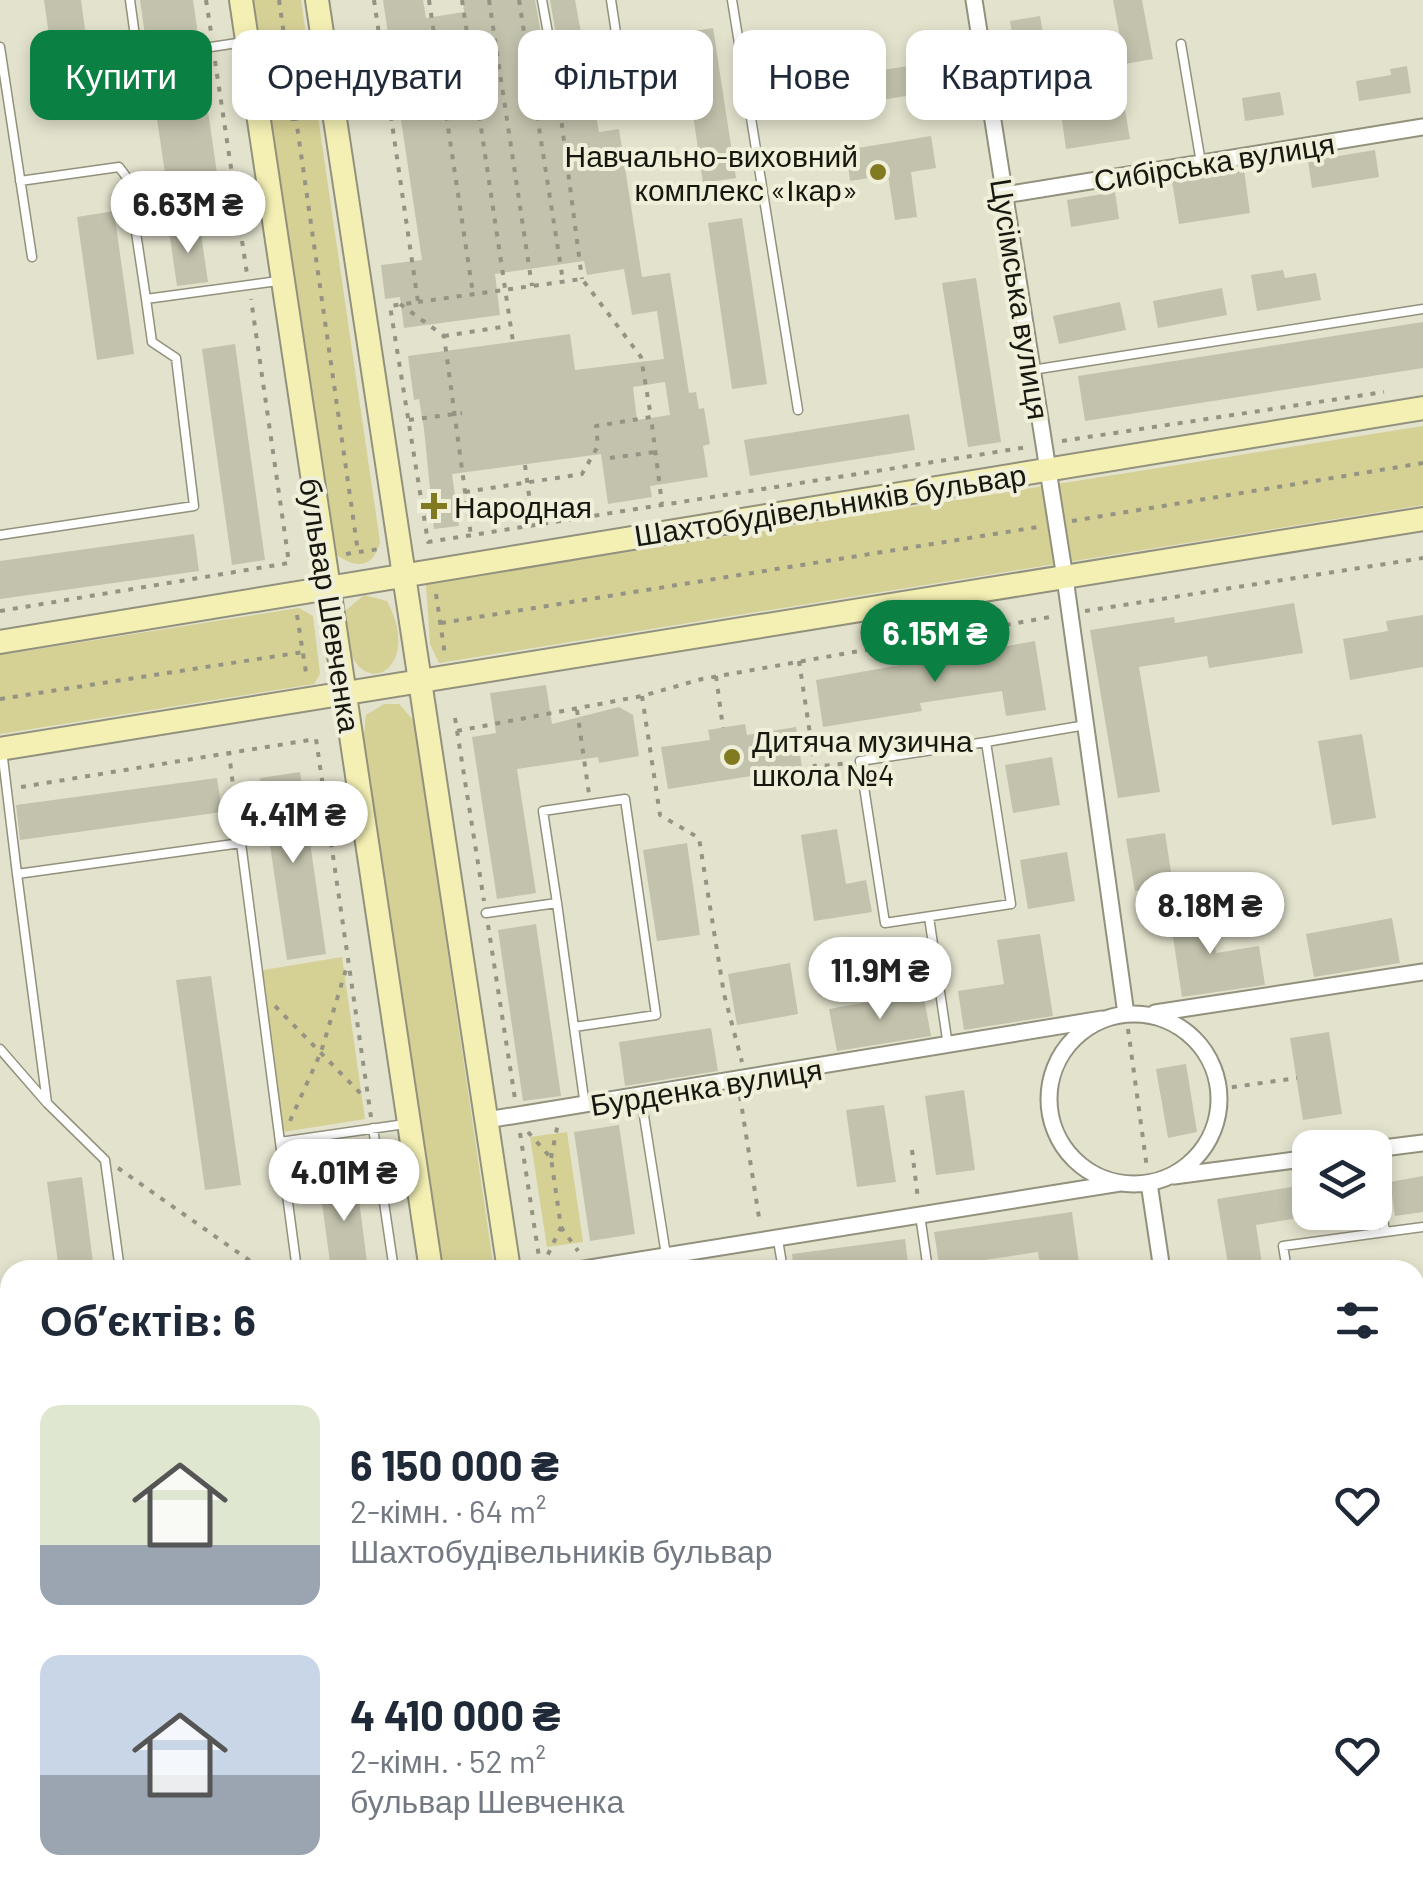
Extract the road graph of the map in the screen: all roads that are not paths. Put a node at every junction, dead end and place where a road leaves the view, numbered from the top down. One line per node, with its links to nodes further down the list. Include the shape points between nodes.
1 (130, 0): 11 (lane, via 138,58)
2 (240, 0): 8 (main road, бульвар Шевченка)
3 (317, 0): 29 (main road)
4 (542, 0): 9 (lane)
5 (611, 0): 10 (lane)
6 (732, 0): 25 (lane)
7 (974, 0): 18 (street, Цусімська вулиця)
8 (245, 30)
9 (547, 30)
10 (616, 30)
11 (232, 43)
12 (1181, 44): 16 (lane)
13 (0, 47): 17 (lane)
14 (259, 120): 20 (main road, бульвар Шевченка)
15 (1423, 127): 16 (street, Сибірська вулиця)
16 (1201, 163): 18 (street, Сибірська вулиця)
17 (20, 181): 19 (lane); 21 (lane, via 119,167 128,179)
18 (1004, 195): 23 (street, Цусімська вулиця)
19 (32, 256)
20 (282, 280): 21 (lane); 31 (main road, бульвар Шевченка)
21 (146, 299): 28 (lane, via 152,342 176,358 194,506)
22 (1423, 309): 23 (lane)
23 (1032, 370): 26 (street, Цусімська вулиця)
24 (1423, 408): 26 (main road, Шахтобудівельників бульвар)
25 (798, 410)
26 (1047, 468): 29 (main road, Шахтобудівельників бульвар); 30 (street, Цусімська вулиця)
27 (1423, 519): 30 (main road)
28 (0, 535)
29 (405, 574): 31 (main road, Шахтобудівельників бульвар); 33 (main road)
30 (1064, 578): 33 (main road); 35 (street, Цусімська вулиця)
31 (329, 588): 32 (main road, Шахтобудівельників бульвар); 34 (main road, бульвар Шевченка)
32 (0, 642)
33 (421, 680): 34 (main road); 52 (main road)
34 (344, 694): 37 (main road); 53 (main road, бульвар Шевченка)
35 (1086, 725): 36 (lane); 43 (street, Цусімська вулиця)
36 (986, 742): 41 (lane, via 1011,904); 41 (lane, via 860,761 885,924)
37 (1, 748): 38 (lane)
38 (17, 874): 50 (lane); 55 (lane, via 240,843)
39 (556, 903): 40 (lane); 46 (lane); 46 (lane, via 543,811 625,799 656,1015)
40 (486, 913)
41 (929, 917): 47 (lane)
42 (1423, 972): 44 (street)
43 (1126, 1014): 44 (street, Бурденка вулиця); 45 (street, Бурденка вулиця)
44 (1149, 1014): 59 (street, via 1196,1039 1219,1089 1211,1136)
45 (1102, 1019): 47 (street, Бурденка вулиця); 60 (street, via 1082,1030 1058,1058 1048,1104 1062,1146 1083,1167)
46 (574, 1027): 51 (lane)
47 (948, 1046): 49 (street, Бурденка вулиця)
48 (0, 1049): 50 (lane)
49 (641, 1097): 51 (street, Бурденка вулиця); 66 (lane)
50 (46, 1103): 67 (lane, via 106,1160)
51 (585, 1106): 52 (street, Бурденка вулиця)
52 (487, 1120): 71 (main road)
53 (409, 1124): 54 (lane); 70 (main road, бульвар Шевченка)
54 (373, 1128): 55 (lane); 69 (lane)
55 (280, 1142): 68 (lane)
56 (1423, 1142): 57 (street)
57 (1392, 1147)
58 (1292, 1160): 59 (street)
59 (1170, 1176): 61 (street)
60 (1120, 1183): 61 (street); 62 (street)
61 (1149, 1183): 75 (street)
62 (920, 1214): 65 (street); 74 (lane)
63 (1423, 1227): 64 (lane)
64 (1385, 1232): 76 (lane, via 1283,1246)
65 (770, 1238): 66 (street); 73 (lane)
66 (666, 1255): 72 (street)
67 (119, 1260)
68 (297, 1260)
69 (393, 1260)
70 (429, 1260)
71 (508, 1260)
72 (643, 1260)
73 (779, 1260)
74 (927, 1260)
75 (1161, 1260)
76 (1285, 1260)

